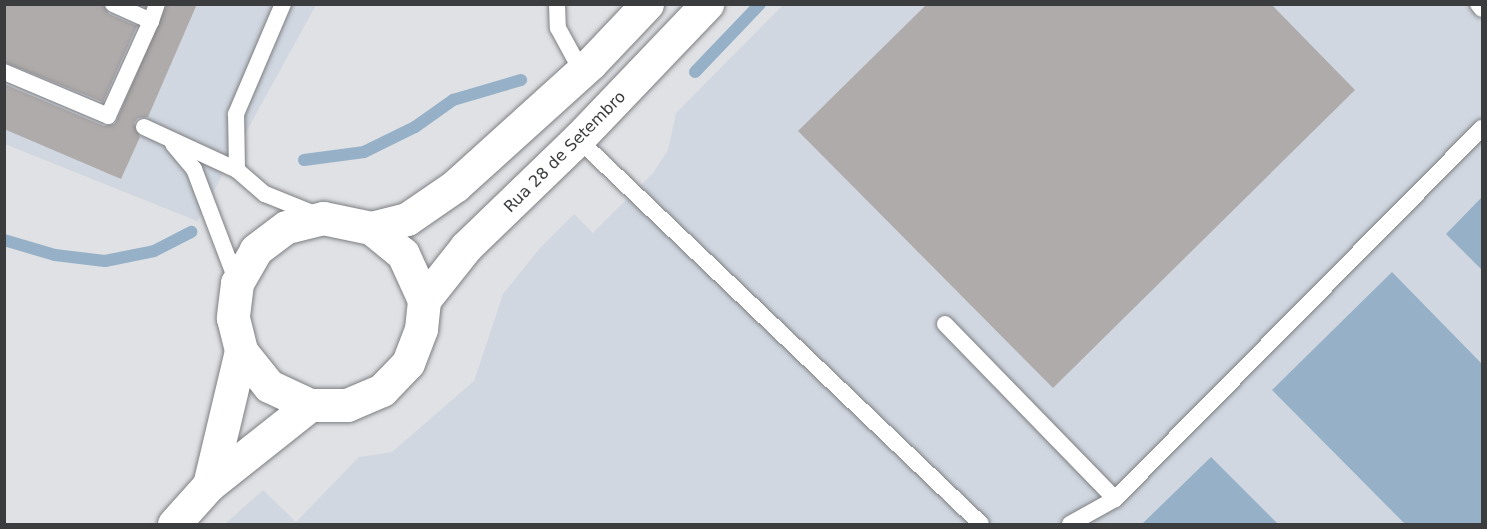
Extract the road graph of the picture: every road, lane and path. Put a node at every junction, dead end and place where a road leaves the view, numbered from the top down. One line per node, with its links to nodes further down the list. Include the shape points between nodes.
1 (113, 4): 9 (lane)
2 (157, 4): 9 (lane)
3 (283, 4): 16 (lane, via 236,114)
4 (647, 4): 11 (main road)
5 (707, 4): 15 (main road, Rua 28 de Setembro)
6 (1478, 4): 8 (lane)
7 (555, 5): 11 (lane, via 558,28)
8 (1482, 9)
9 (150, 21): 10 (lane, via 108,116)
10 (4, 72)
11 (582, 72): 18 (main road, via 455,186 407,219)
12 (144, 128): 14 (lane)
13 (1482, 128): 25 (lane)
14 (168, 139): 16 (lane); 19 (lane, via 194,169)
15 (578, 139): 20 (main road, Rua 28 de Setembro, via 466,247); 27 (lane)
16 (237, 170): 17 (lane, via 265,194)
17 (323, 218): 18 (main road); 19 (main road, via 286,227 256,250)
18 (370, 228): 20 (main road, via 403,254)
19 (237, 283): 22 (main road, via 233,318)
20 (424, 300): 23 (main road, via 421,329 408,363 382,390 348,405)
21 (945, 324): 25 (lane)
22 (241, 351): 23 (main road, via 269,386); 24 (main road)
23 (310, 405): 24 (main road)
24 (209, 485): 26 (main road)
25 (1115, 499): 28 (lane)
26 (174, 525)
27 (981, 525)
28 (1070, 525)

